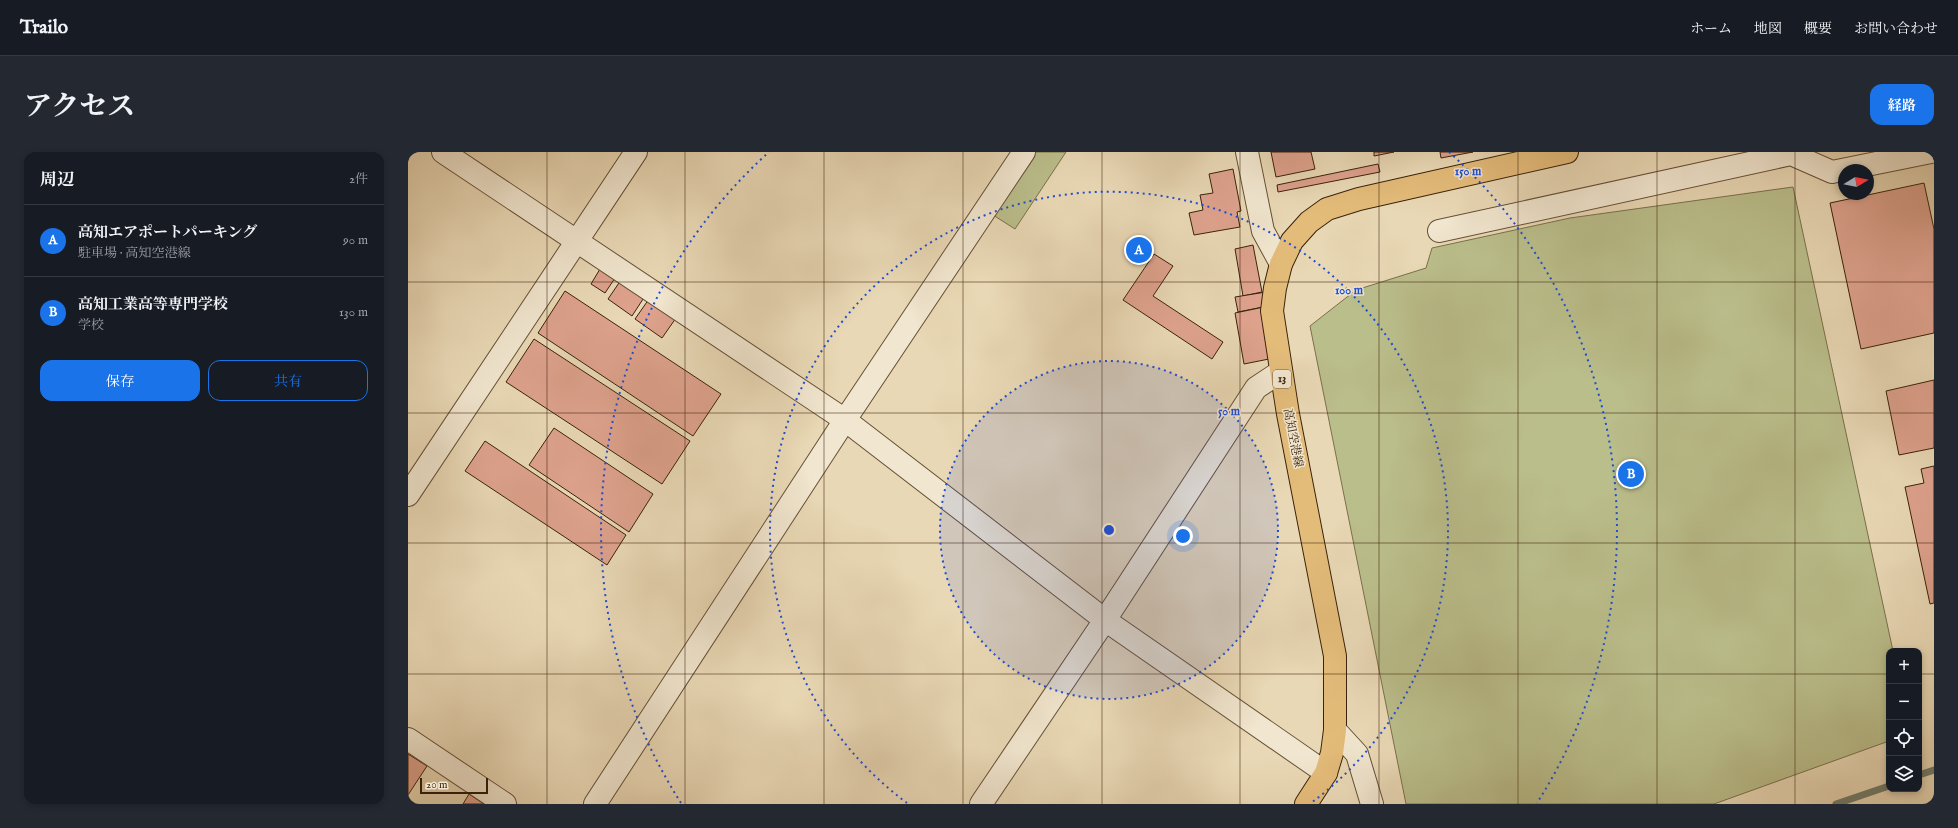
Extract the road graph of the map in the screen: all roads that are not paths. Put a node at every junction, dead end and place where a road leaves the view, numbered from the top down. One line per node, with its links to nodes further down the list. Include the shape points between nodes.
1 (443, 152): 8 (street)
2 (636, 152): 8 (street)
3 (1024, 152): 11 (street)
4 (1246, 152): 9 (street, via 1263,231)
5 (1567, 152): 9 (main road, 高知空港線 / 13, via 1327,208 1308,222 1292,241)
6 (1931, 152): 7 (street, via 1832,172 1791,154)
7 (1439, 231)
8 (577, 242): 11 (street); 12 (street)
9 (1281, 264): 10 (main road, 高知空港線 / 13, via 1272,312)
10 (1280, 372): 13 (street, via 1256,388); 14 (main road, 高知空港線 / 13, via 1335,656)
11 (845, 420): 13 (street); 18 (street)
12 (408, 495)
13 (1105, 620): 16 (street); 19 (street)
14 (1335, 730): 16 (main road, 高知空港線 / 13); 21 (street, via 1357,754)
15 (408, 740): 17 (street)
16 (1326, 773): 20 (main road, 高知空港線 / 13)
17 (504, 804)
18 (595, 804)
19 (982, 804)
20 (1306, 804)
21 (1372, 804)

